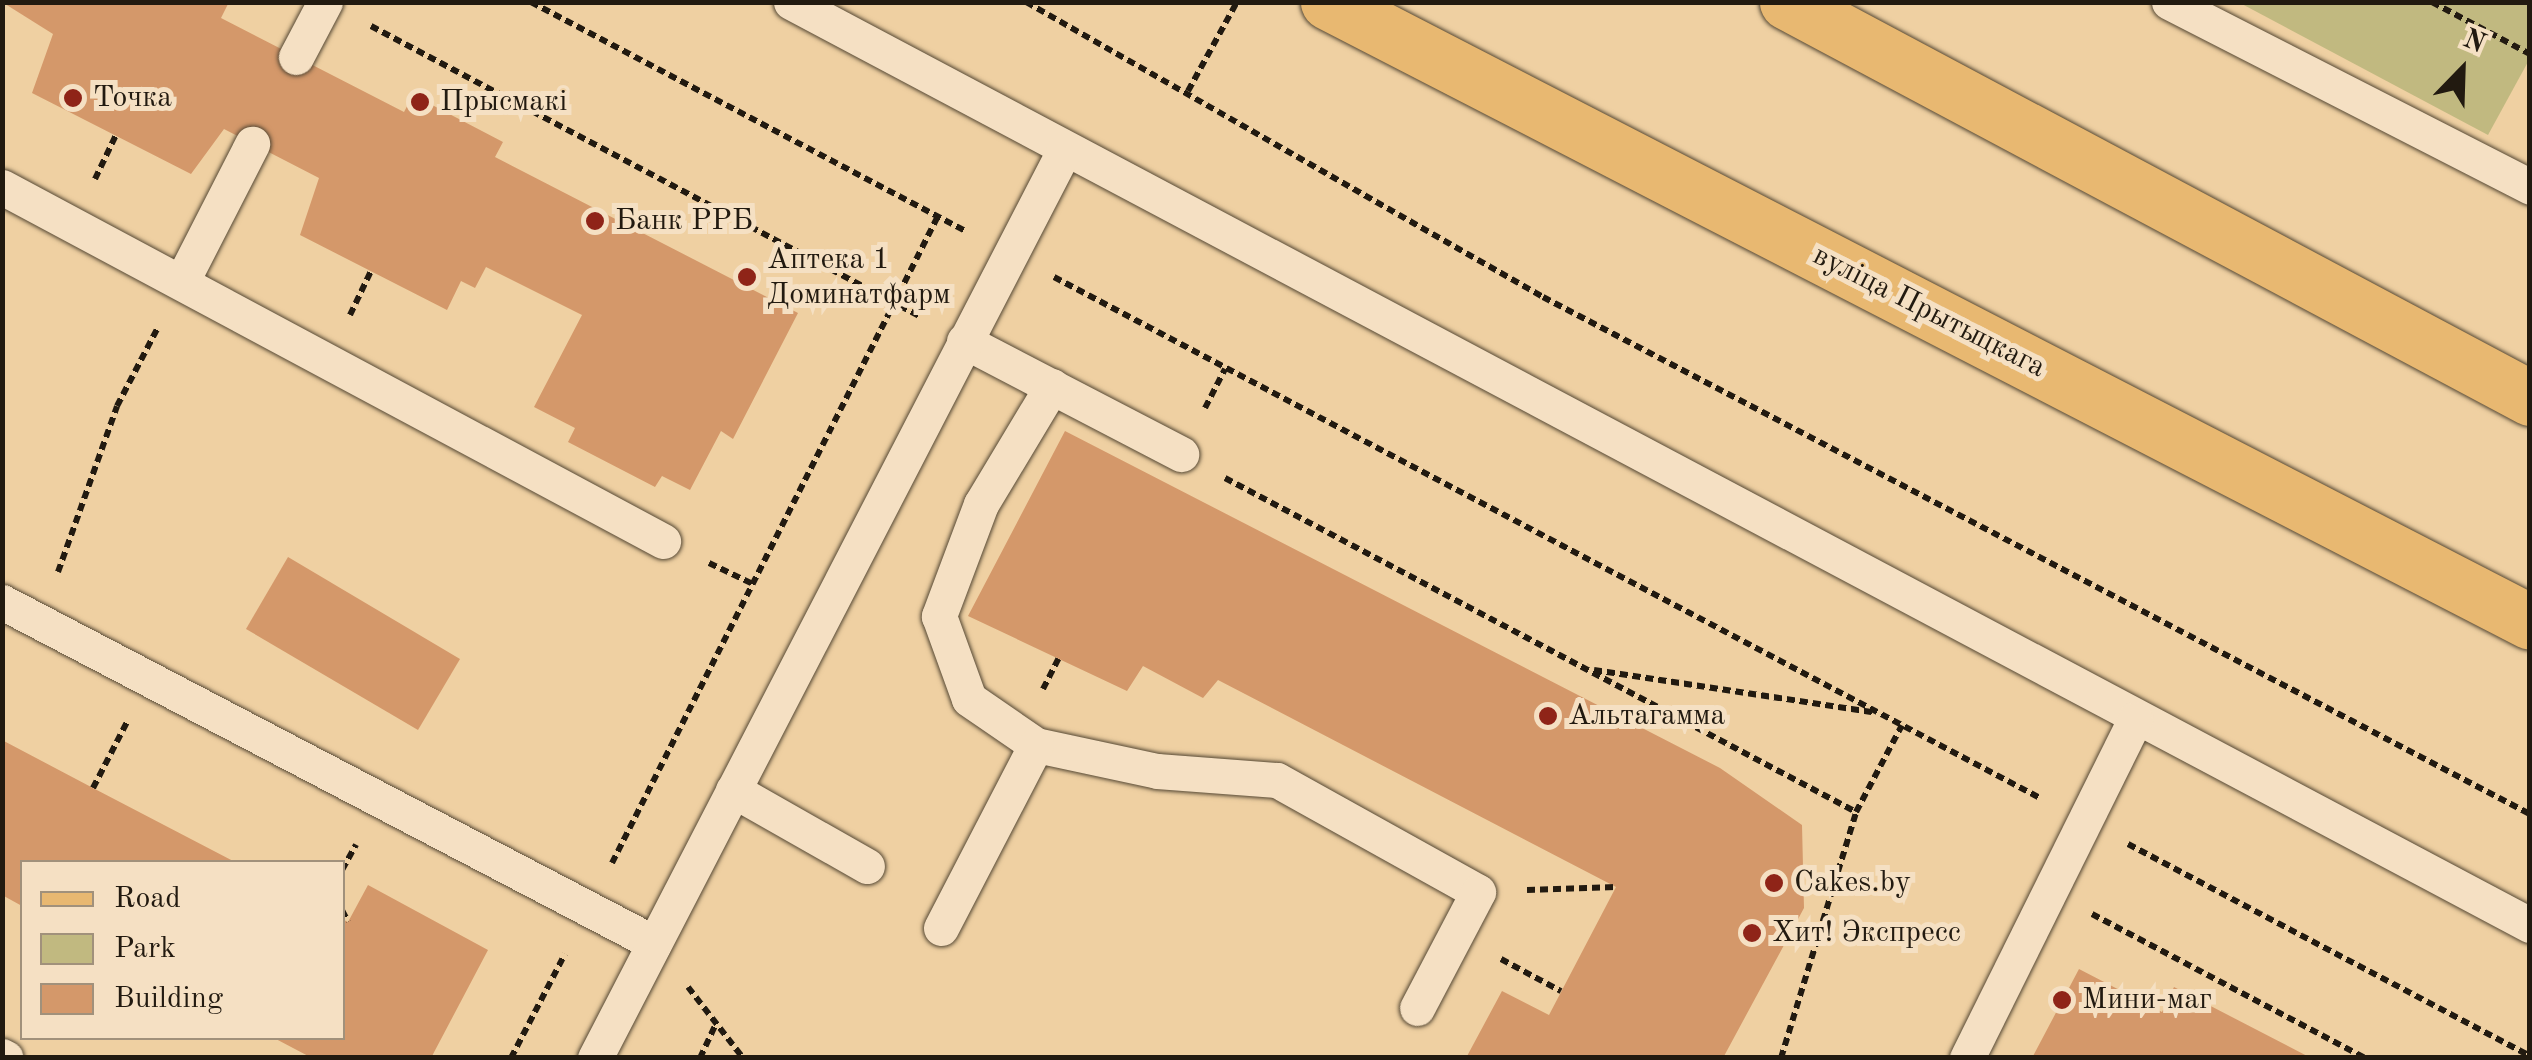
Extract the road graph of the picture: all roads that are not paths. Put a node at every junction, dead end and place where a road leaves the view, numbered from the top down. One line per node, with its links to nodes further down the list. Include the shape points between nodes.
1 (325, 2): 6 (lane)
2 (791, 2): 8 (lane)
3 (1328, 2): 18 (main road, вуліца Прытыцкага)
4 (1787, 2): 14 (main road)
5 (2170, 2): 9 (lane)
6 (296, 57)
7 (252, 144): 11 (lane)
8 (1064, 148): 12 (lane); 19 (lane)
9 (2530, 187)
10 (2, 188): 11 (lane)
11 (182, 279): 16 (lane)
12 (964, 341): 13 (lane); 21 (lane)
13 (1052, 386): 15 (lane); 20 (lane, via 981,504 940,616 970,700)
14 (2530, 398)
15 (1181, 454)
16 (663, 541)
17 (2, 602): 25 (lane)
18 (2530, 622)
19 (2135, 718): 23 (lane); 28 (lane)
20 (1036, 745): 24 (lane); 26 (lane, via 1157,771 1276,780 1478,892)
21 (733, 790): 22 (lane); 25 (lane)
22 (867, 866)
23 (2530, 925)
24 (941, 928)
25 (654, 943): 27 (lane)
26 (1417, 1008)
27 (595, 1058)
28 (1967, 1058)

